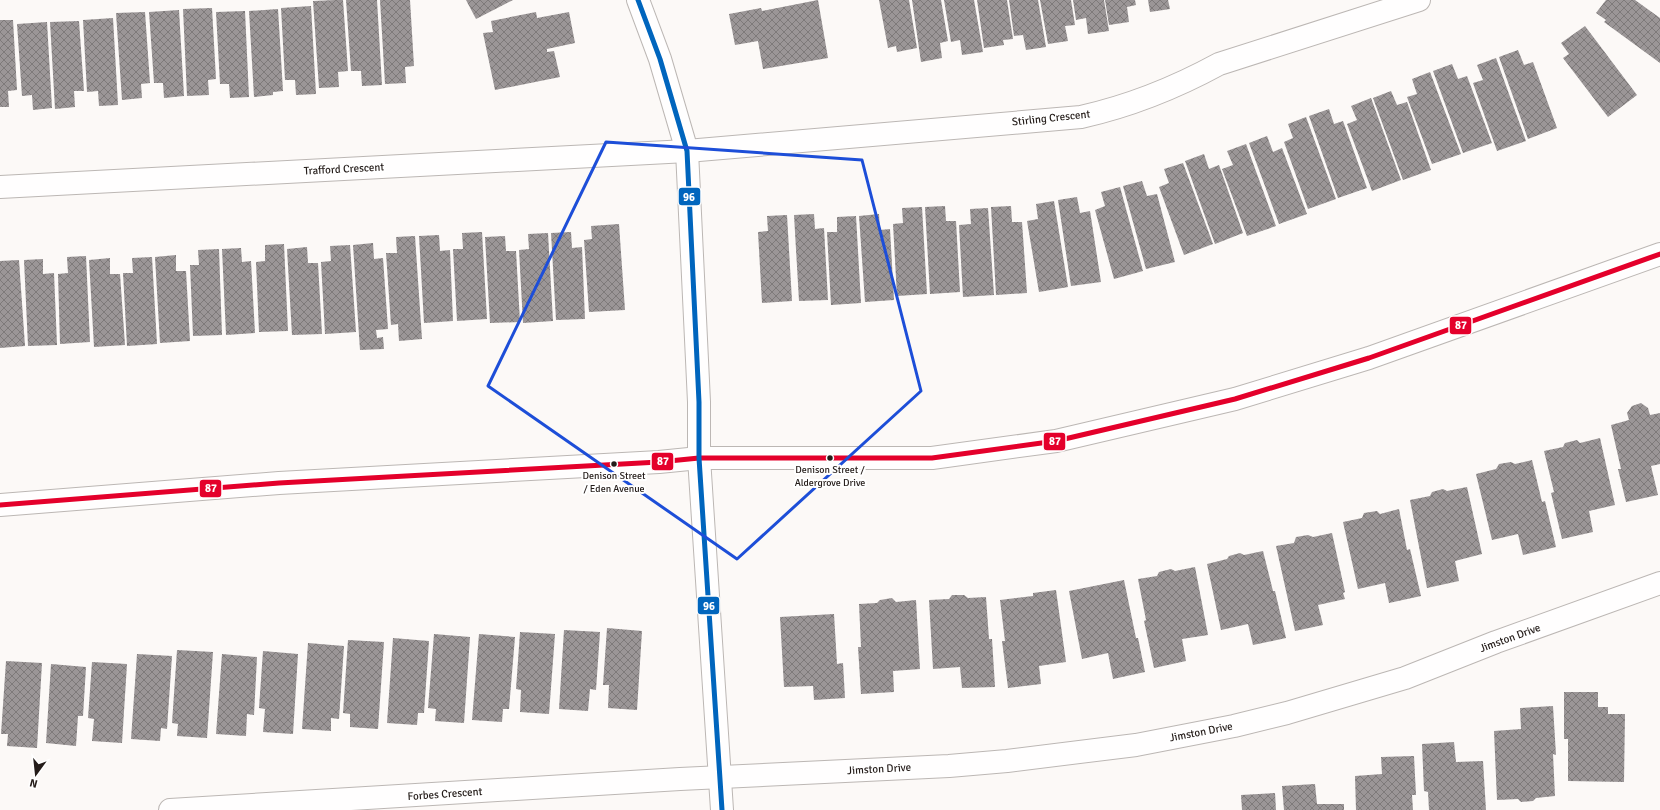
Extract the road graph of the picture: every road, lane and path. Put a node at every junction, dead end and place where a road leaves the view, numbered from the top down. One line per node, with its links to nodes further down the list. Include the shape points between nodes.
1 (638, 0): 3 (street, via 660,59)
2 (1419, 0): 3 (street, Stirling Crescent, via 1219,64 1190,80 1140,100 1081,117)
3 (688, 150): 4 (street, Trafford Crescent); 6 (street)
4 (0, 187)
5 (1660, 254): 6 (street, via 1369,358 1235,399 1056,441 932,458)
6 (699, 458): 7 (street, via 279,483); 9 (street)
7 (0, 504)
8 (1660, 583): 9 (street, Jimston Drive, via 1405,678 1234,726 1136,745 1007,761)
9 (720, 777): 10 (street, Forbes Crescent); 11 (street)
10 (170, 810)
11 (722, 810)

